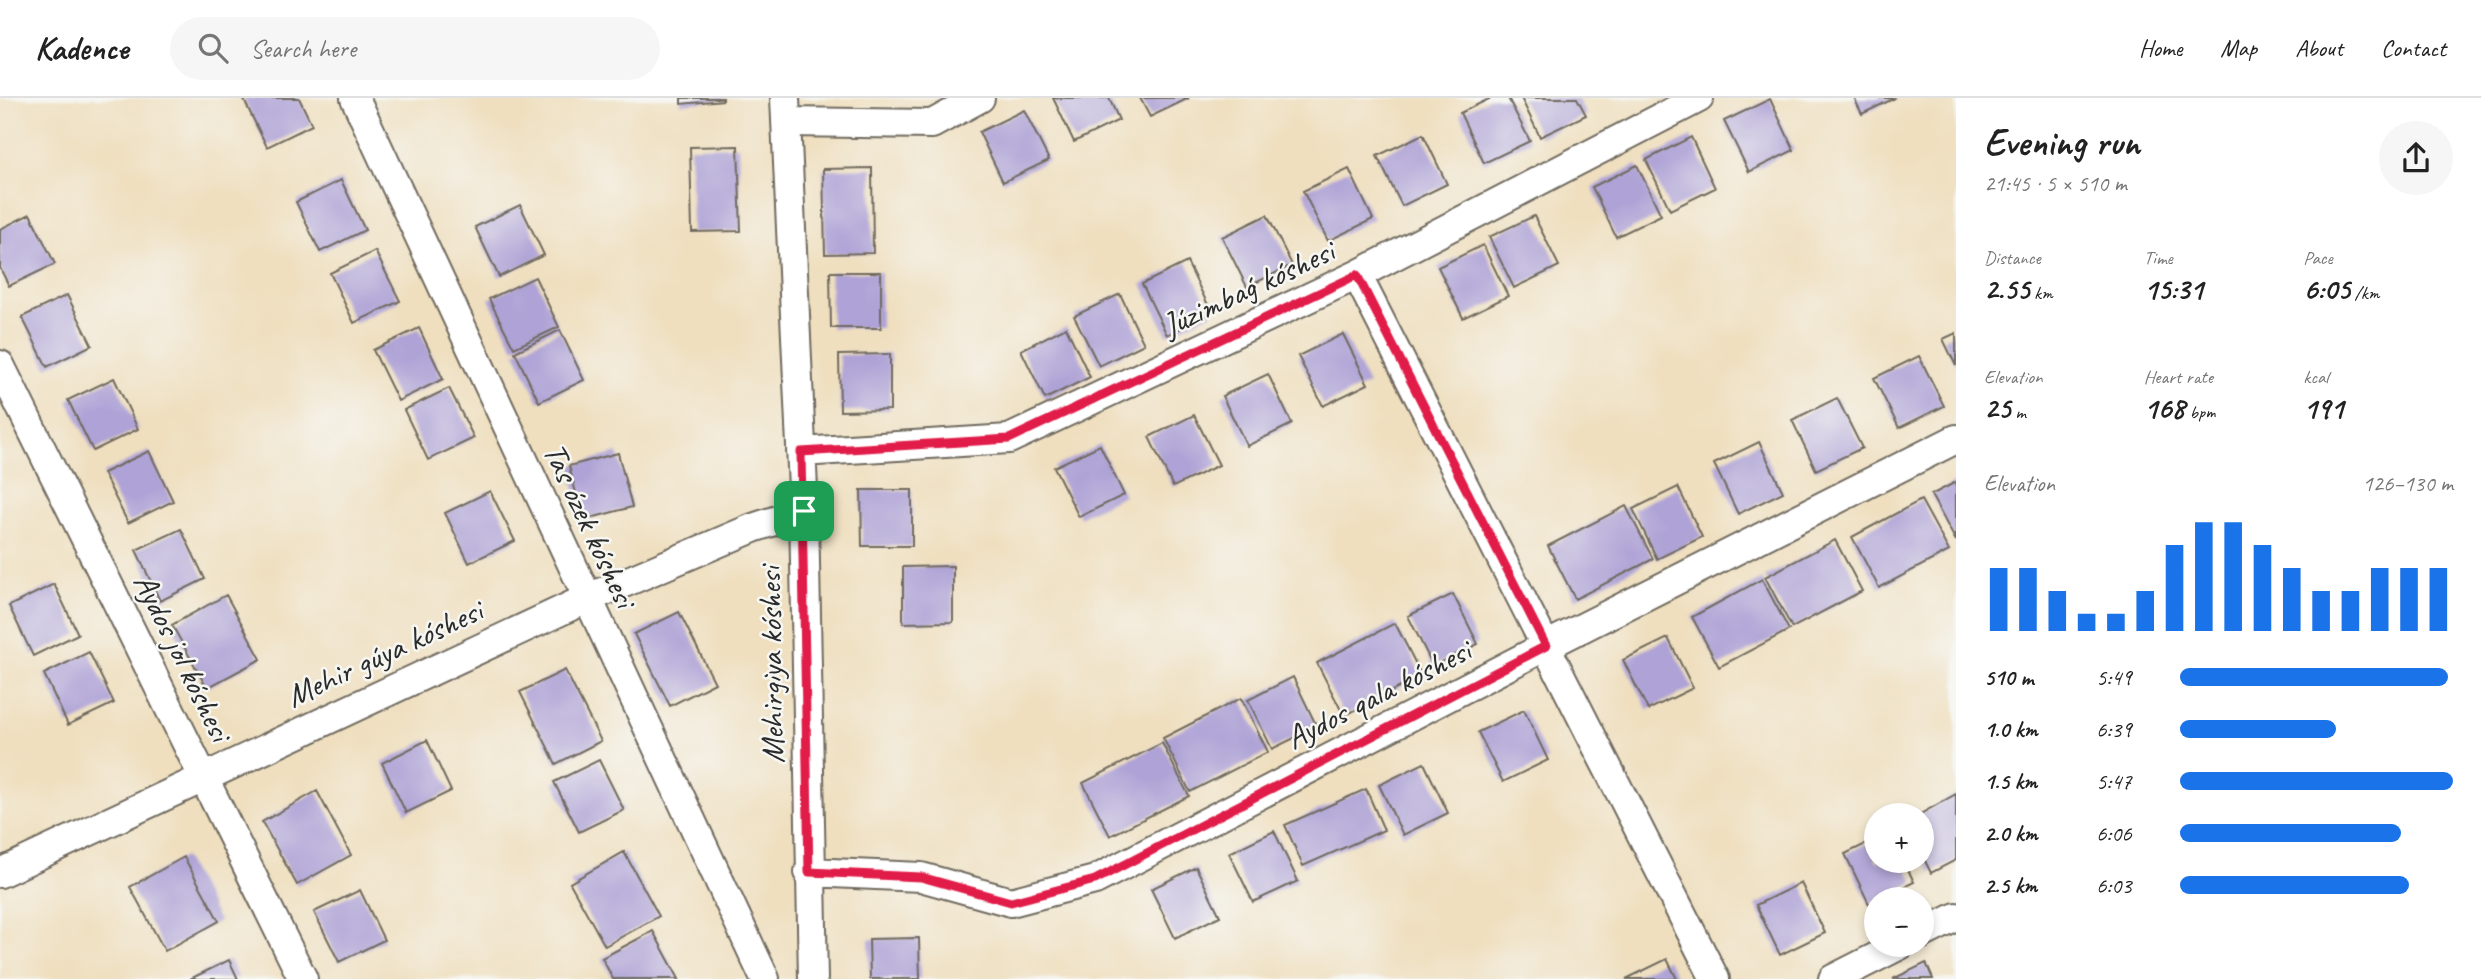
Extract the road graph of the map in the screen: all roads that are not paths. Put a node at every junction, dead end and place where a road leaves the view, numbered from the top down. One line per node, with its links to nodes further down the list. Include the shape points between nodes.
1 (355, 98): 10 (street, Tas ózek kóshesi)
2 (980, 98): 4 (street, via 932,124)
3 (1699, 98): 5 (street, Júzimbaǵ kóshesi)
4 (786, 110): 8 (street, Mehirgiya kóshesi)
5 (1357, 275): 8 (street, Júzimbaǵ kóshesi, via 1009,439); 11 (street)
6 (0, 365): 12 (street, Aydos jol kóshesi)
7 (1956, 439): 11 (street, Aydos qala kóshesi)
8 (801, 452): 9 (street, Mehirgiya kóshesi)
9 (804, 511): 10 (street, Mehir gúyа kóshesi, via 753,527); 13 (street, Mehirgiya kóshesi)
10 (586, 599): 12 (street, Mehir gúyа kóshesi); 19 (street, Tas ózek kóshesi)
11 (1546, 646): 13 (street, Aydos qala kóshesi, via 1095,880 1011,902 921,877); 21 (street)
12 (202, 776): 14 (street, Mehir gúyа kóshesi); 18 (street, Aydos jol kóshesi)
13 (809, 872): 20 (street, Mehirgiya kóshesi)
14 (0, 873)
15 (1956, 916): 16 (street)
16 (1934, 928)
17 (1876, 957): 22 (street)
18 (303, 979)
19 (765, 979)
20 (813, 979)
21 (1715, 979)
22 (1833, 979)

